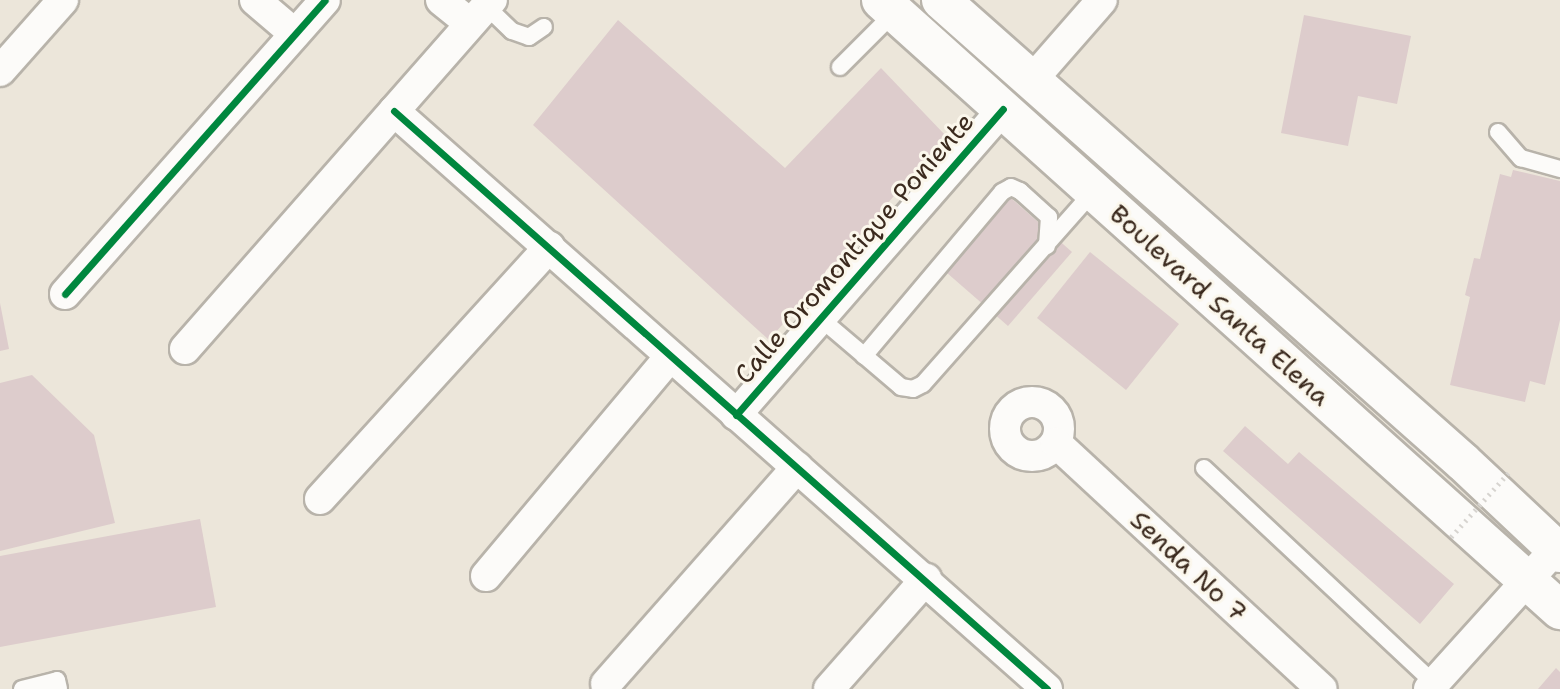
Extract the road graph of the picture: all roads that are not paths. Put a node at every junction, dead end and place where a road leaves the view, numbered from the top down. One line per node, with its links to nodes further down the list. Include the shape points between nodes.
1 (63, 0): 12 (street)
2 (255, 0): 10 (street)
3 (325, 0): 10 (street)
4 (441, 0): 8 (street)
5 (942, 0): 13 (main road, Boulevard Santa Elena)
6 (1102, 0): 13 (street)
7 (888, 6): 11 (lane); 14 (main road, Boulevard Santa Elena)
8 (482, 10): 9 (lane, via 529,37); 15 (street)
9 (544, 27)
10 (295, 34): 21 (street)
11 (841, 67)
12 (0, 71)
13 (1032, 80): 31 (main road, Boulevard Santa Elena)
14 (1003, 109): 18 (main road, Boulevard Santa Elena); 22 (street, Calle Oromontique Poniente)
15 (394, 111): 19 (street); 23 (street)
16 (1498, 132): 17 (lane, via 1521,158)
17 (1560, 169)
18 (1094, 191): 20 (lane); 34 (main road, Boulevard Santa Elena)
19 (549, 247): 25 (street); 30 (street)
20 (1047, 247): 24 (lane, via 923,384 913,389 901,387); 24 (lane, via 1049,217 1020,191 1011,187 1002,192)
21 (65, 294)
22 (820, 318): 24 (lane); 26 (street, Calle Oromontique Poniente)
23 (185, 349)
24 (864, 356)
25 (670, 358): 26 (street); 32 (street)
26 (736, 415): 28 (street)
27 (1056, 443): 42 (street, Senda No 7)
28 (797, 467): 33 (street); 36 (street)
29 (1204, 468): 37 (lane)
30 (320, 499)
31 (1558, 549): 34 (street)
32 (486, 576)
33 (926, 579): 40 (street); 41 (street)
34 (1527, 581): 35 (main road, Boulevard Santa Elena); 37 (street)
35 (1560, 610)
36 (606, 684)
37 (1432, 686)
38 (22, 689): 39 (lane, via 57,680)
39 (59, 689)
40 (829, 689)
41 (1047, 689)
42 (1322, 689)

